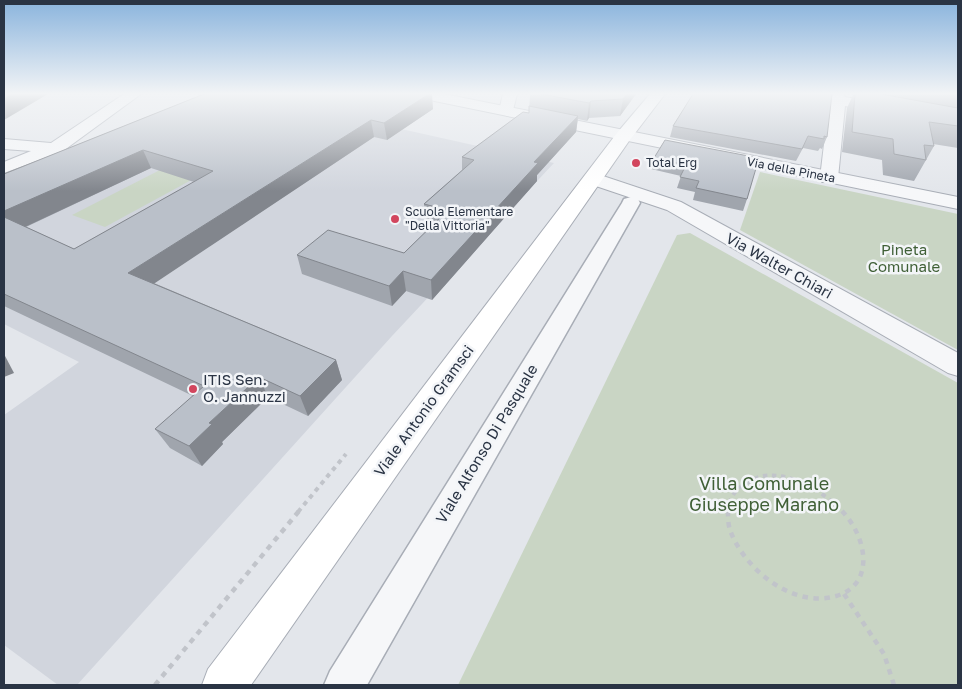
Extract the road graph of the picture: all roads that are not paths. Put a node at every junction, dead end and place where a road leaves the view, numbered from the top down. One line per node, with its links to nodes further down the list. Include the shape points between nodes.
1 (87, 126): 7 (street)
2 (573, 126): 5 (street, Via della Pineta)
3 (633, 126): 5 (main road, Viale Antonio Gramsci)
4 (835, 126): 9 (street)
5 (624, 137): 9 (street, Via della Pineta); 10 (main road, Viale Antonio Gramsci)
6 (4, 144): 7 (street)
7 (57, 147): 8 (street)
8 (4, 168)
9 (829, 178): 12 (street, Via della Pineta)
10 (594, 179): 13 (street, Via Walter Chiari, via 674,206); 14 (main road, Viale Antonio Gramsci)
11 (631, 203): 15 (street, Viale Alfonso Di Pasquale)
12 (958, 203)
13 (958, 366)
14 (224, 685)
15 (344, 685)

